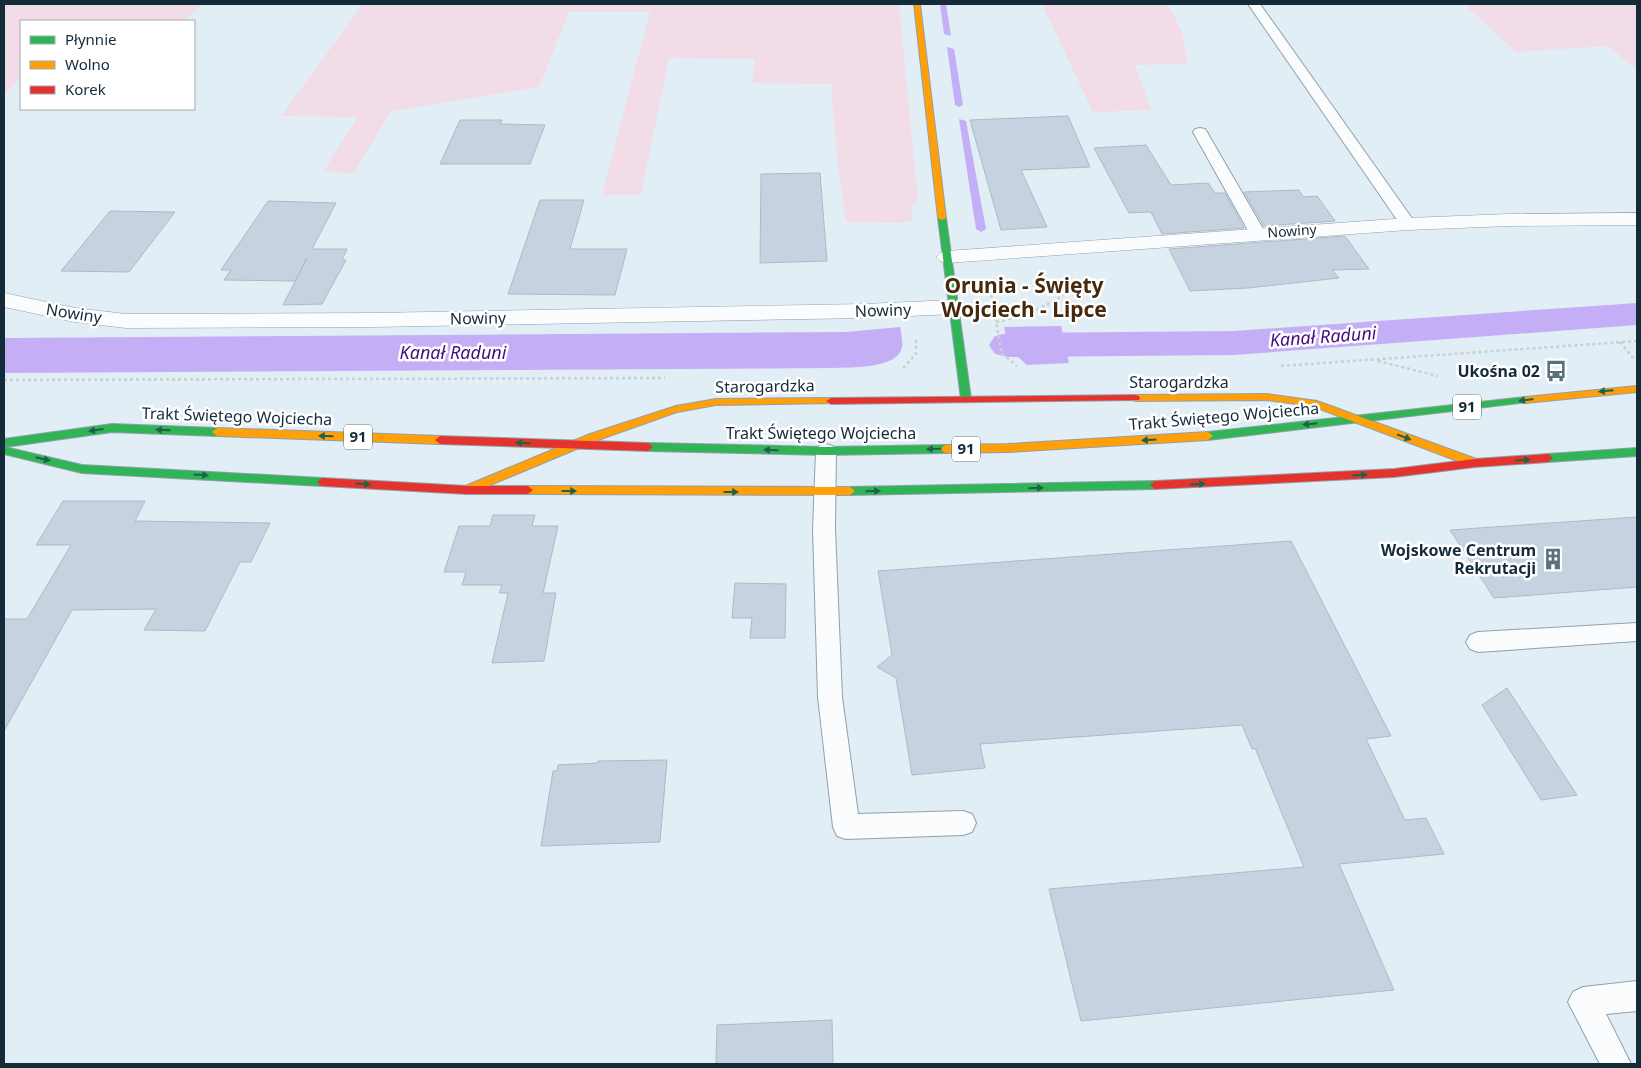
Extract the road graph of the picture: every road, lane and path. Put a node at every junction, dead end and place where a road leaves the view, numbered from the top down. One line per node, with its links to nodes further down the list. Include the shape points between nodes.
1 (917, 4): 7 (main road)
2 (1254, 4): 5 (lane)
3 (1200, 132): 6 (lane)
4 (1637, 219): 5 (street, Nowiny)
5 (1408, 224): 6 (street, Nowiny)
6 (1258, 234): 7 (street, Nowiny)
7 (947, 257): 11 (main road)
8 (1093, 273): 12 (path, via 1064,297 1021,318)
9 (988, 278): 12 (path)
10 (4, 300): 11 (street, Nowiny, via 75,315 136,322)
11 (954, 307): 23 (main road)
12 (996, 322): 18 (path, via 1002,354)
13 (1637, 341): 14 (path)
14 (1620, 342): 15 (path); 16 (path)
15 (1375, 360): 17 (path); 19 (path)
16 (1637, 362)
17 (1280, 366)
18 (1022, 370)
19 (1442, 377)
20 (667, 378): 21 (path)
21 (4, 380)
22 (1637, 389): 24 (main road, Trakt Świętego Wojciecha / 91, one-way to 24)
23 (966, 399): 24 (main road, Starogardzka, via 1268,397 1313,404); 26 (main road, Starogardzka, via 688,405)
24 (1359, 419): 28 (main road, Trakt Świętego Wojciecha / 91, one-way to 28, via 1200,437 1121,442 1008,448); 30 (main road, Starogardzka, one-way to 30)
25 (4, 443): 26 (main road, Trakt Świętego Wojciecha / 91, one-way to 25, via 112,428)
26 (572, 445): 28 (main road, Trakt Świętego Wojciecha / 91, one-way to 26); 31 (main road, Starogardzka)
27 (4, 450): 31 (main road, one-way to 31, via 82,469)
28 (826, 451): 32 (lane)
29 (1637, 452): 30 (main road, one-way to 29)
30 (1475, 464): 32 (main road, one-way to 30, via 1173,485 1394,473)
31 (468, 490): 32 (main road, one-way to 32)
32 (824, 492): 35 (lane, via 830,697 846,827)
33 (1637, 632): 34 (lane)
34 (1478, 642)
35 (963, 823)
36 (1637, 996): 37 (lane, via 1583,1002)
37 (1616, 1064)

